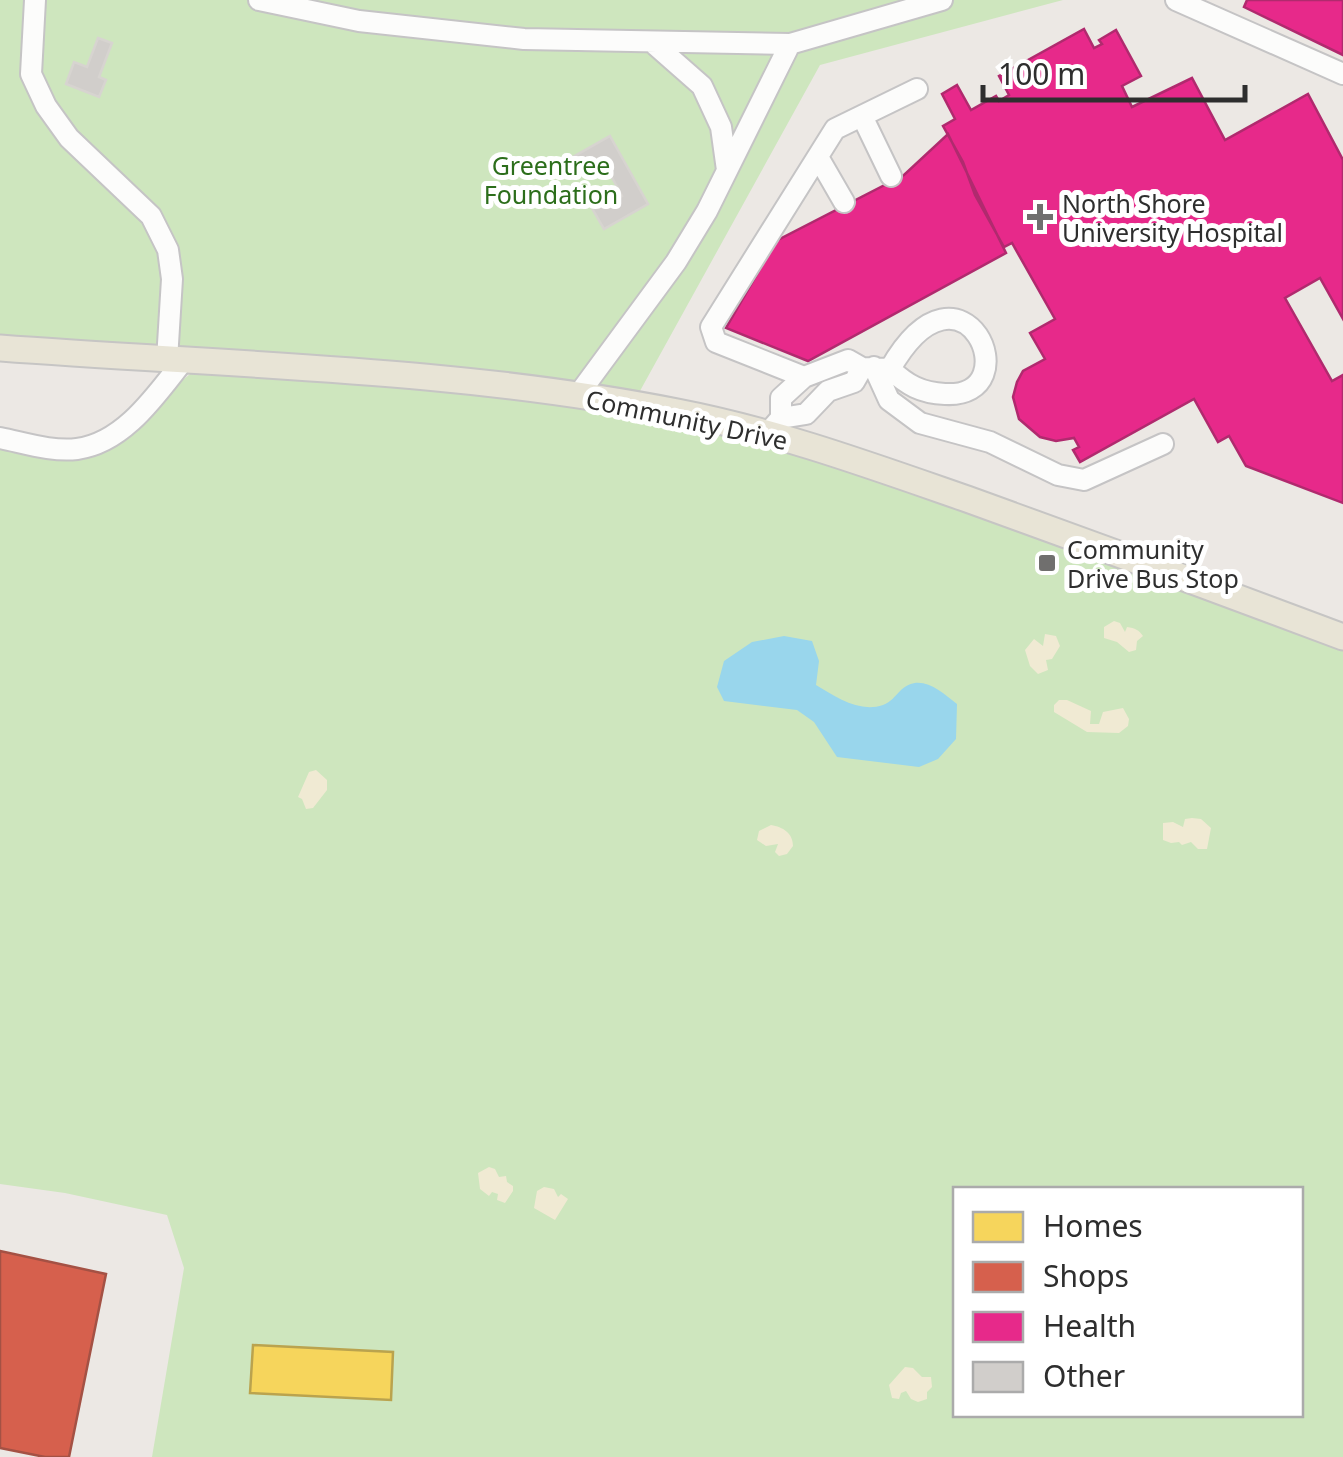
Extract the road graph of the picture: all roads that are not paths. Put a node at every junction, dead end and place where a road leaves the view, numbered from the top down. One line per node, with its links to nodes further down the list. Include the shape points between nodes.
1 (35, 0): 16 (street, via 31,74 46,106 69,138 150,216 168,250)
2 (259, 0): 5 (street)
3 (942, 0): 7 (street)
4 (1176, 0): 8 (street)
5 (362, 10): 6 (street, via 524,40)
6 (652, 42): 7 (street); 12 (street, via 702,86 721,127)
7 (790, 44): 12 (street)
8 (1343, 74)
9 (917, 90): 10 (street)
10 (862, 116): 11 (street, via 834,129); 13 (street)
11 (818, 157): 14 (street); 18 (street, via 711,327 716,342)
12 (728, 170): 19 (street, via 676,262)
13 (891, 176)
14 (844, 202)
15 (0, 348): 16 (main road, Community Drive)
16 (175, 361): 19 (main road, Community Drive); 21 (street, via 135,417 99,443 43,448)
17 (875, 368): 17 (street, via 908,386 953,394 983,377 986,360 976,332 961,320 943,318); 18 (street, via 848,360); 20 (street, via 828,391 806,414); 22 (street, via 890,400 920,423 990,442 1058,476 1084,480)
18 (804, 376): 20 (street, via 782,398)
19 (578, 395): 20 (main road, Community Drive)
20 (774, 426): 23 (main road, Community Drive)
21 (0, 438)
22 (1162, 444)
23 (1343, 636)

